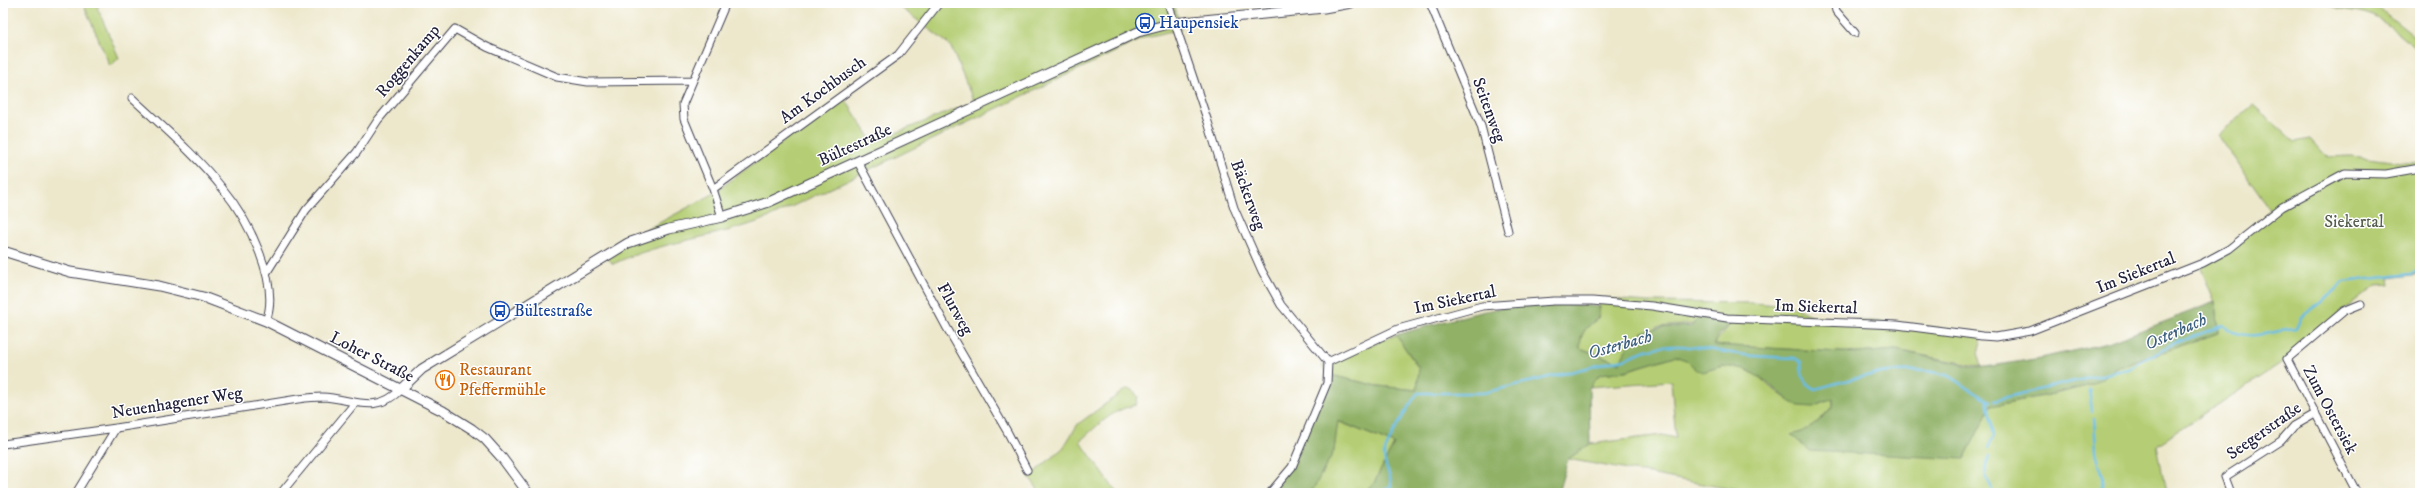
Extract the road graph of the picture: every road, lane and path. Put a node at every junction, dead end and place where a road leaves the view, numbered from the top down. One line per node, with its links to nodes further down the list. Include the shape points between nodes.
1 (726, 3): 9 (street)
2 (939, 3): 13 (street, Am Kochbusch, via 898,55)
3 (1168, 3): 7 (street)
4 (1351, 3): 7 (street, Bültestraße)
5 (1430, 3): 15 (street, Seitenweg, via 1481,126)
6 (1834, 3): 8 (street, via 1836,11)
7 (1173, 23): 11 (street, Bültestraße, via 1138,32); 20 (street, Bäckerweg, via 1208,122 1234,208 1262,271 1281,305)
8 (1855, 33)
9 (691, 81): 13 (street, via 683,104 684,119); 17 (street, Roggenkamp, via 588,82 557,77 487,47 455,29 378,120 357,152 306,210)
10 (132, 98): 17 (street, via 229,195 251,234)
11 (858, 162): 14 (street, Bültestraße, via 769,202); 26 (street, Flurweg)
12 (2420, 168): 20 (street, Im Siekertal, via 2386,174 2345,173 2282,207 2229,249 2203,263 2030,331 1989,336 1897,325 1727,318 1652,306 1554,301 1482,306 1398,329)
13 (713, 189): 14 (street)
14 (722, 218): 21 (street, Bültestraße, via 669,229 628,244 422,370)
15 (1508, 231)
16 (3, 251): 19 (street, Loher Straße, via 70,272 190,293)
17 (267, 272): 19 (street, via 270,305)
18 (2361, 304): 23 (street, Zum Ostersiek, via 2344,311 2287,359)
19 (266, 321): 21 (street, Loher Straße)
20 (1328, 362): 30 (street, via 1327,383 1292,467)
21 (401, 389): 22 (street, Neuenhagener Weg, via 386,402); 29 (street, Loher Straße, via 443,410 486,439)
22 (355, 403): 24 (street, Neuenhagener Weg, via 323,397 298,399); 28 (street)
23 (2316, 414): 31 (street, Seegerstraße, via 2294,426 2281,441 2225,477); 32 (street, Zum Ostersiek)
24 (116, 428): 25 (street, Neuenhagener Weg); 27 (street)
25 (3, 444)
26 (1027, 470)
27 (76, 493)
28 (281, 493)
29 (528, 493)
30 (1270, 493)
31 (2231, 493)
32 (2357, 493)

